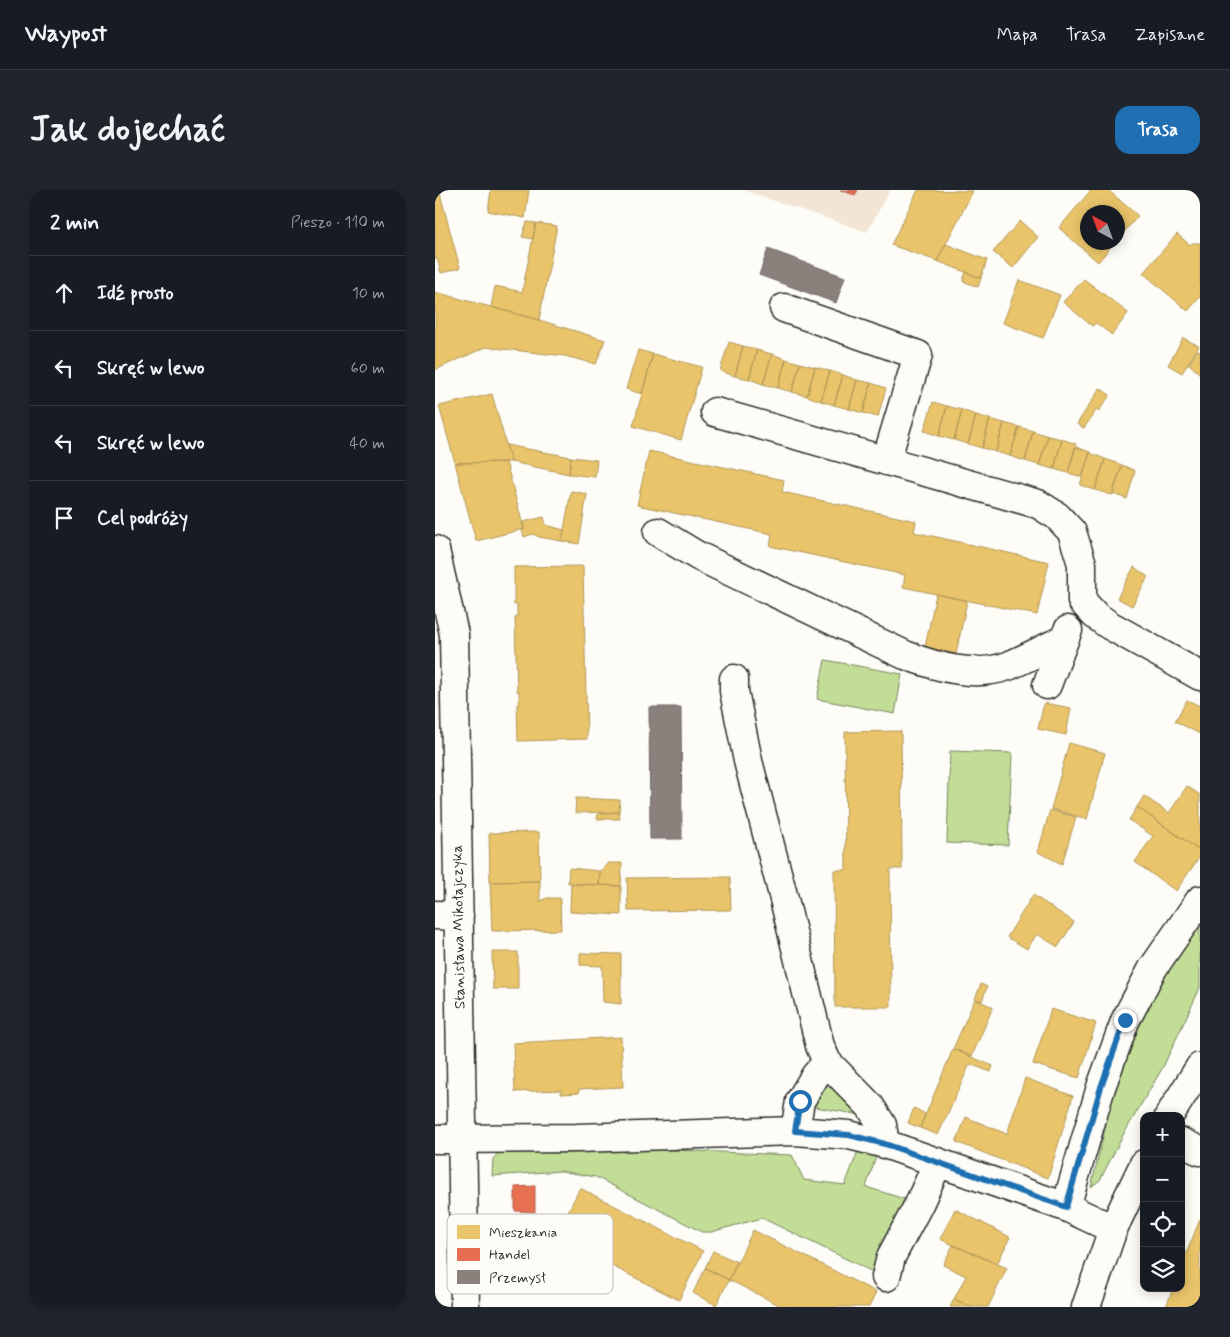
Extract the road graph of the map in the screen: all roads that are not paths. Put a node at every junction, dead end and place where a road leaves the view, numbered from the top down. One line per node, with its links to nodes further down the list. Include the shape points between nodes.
1 (784, 308): 3 (street, via 918,355)
2 (715, 412): 3 (street)
3 (886, 461): 6 (street, via 1038,504 1057,516 1072,532 1082,564)
4 (658, 532): 7 (street, via 707,560 934,666 964,671 987,670 1006,666)
5 (435, 550): 12 (street, Stanisława Mikołajczyka, via 454,634)
6 (1082, 601): 7 (street); 8 (street, via 1109,625)
7 (1064, 639): 10 (street)
8 (1200, 676)
9 (734, 679): 13 (street, via 748,761 785,899 819,1046)
10 (1047, 685)
11 (1200, 900): 24 (street, via 1153,968 1125,1020 1101,1087)
12 (447, 916): 18 (street, Stanisława Mikołajczyka)
13 (827, 1062): 16 (street, via 800,1101); 19 (street, via 870,1106 881,1125)
14 (1200, 1067): 15 (street)
15 (1172, 1112)
16 (795, 1131): 18 (street); 19 (street, via 849,1135)
17 (435, 1139): 18 (street)
18 (462, 1140): 25 (street, Stanisława Mikołajczyka)
19 (885, 1144): 22 (street)
20 (1185, 1144): 21 (street)
21 (1200, 1151)
22 (938, 1162): 24 (street); 27 (street, via 891,1256)
23 (1140, 1172): 26 (street)
24 (1066, 1207): 26 (street)
25 (463, 1214)
26 (1113, 1229): 30 (street)
27 (886, 1277)
28 (465, 1294): 29 (street, Stanisława Mikołajczyka)
29 (465, 1307)
30 (1086, 1307)

